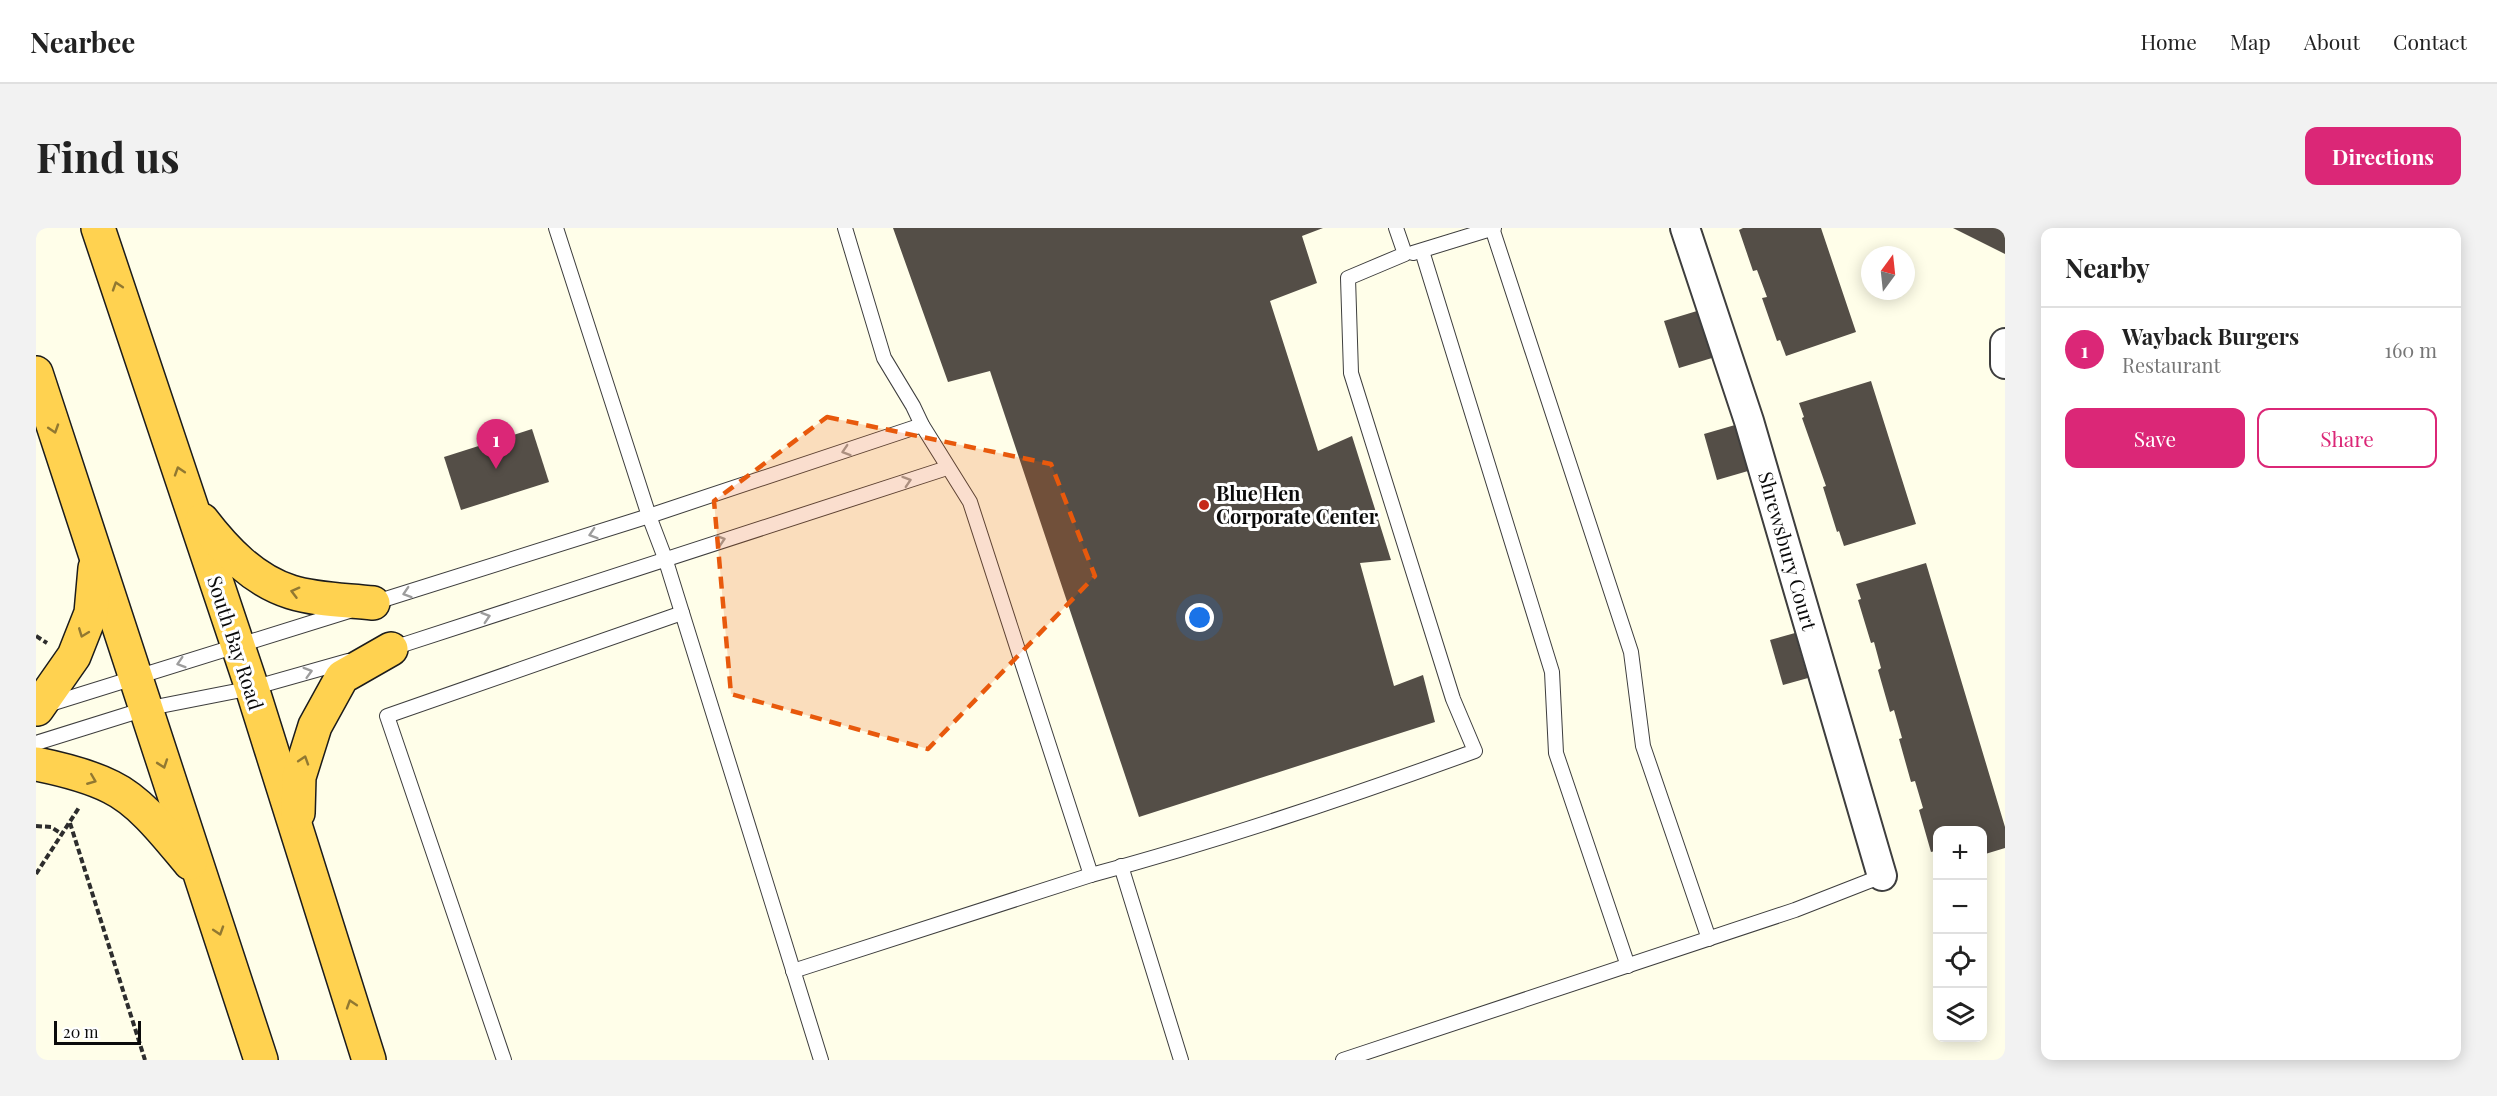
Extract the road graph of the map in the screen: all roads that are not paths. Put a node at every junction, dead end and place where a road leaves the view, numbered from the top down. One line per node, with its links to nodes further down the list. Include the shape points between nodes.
1 (556, 228): 15 (lane)
2 (845, 228): 12 (lane, via 884,358)
3 (1396, 228): 8 (lane)
4 (1493, 228): 7 (lane); 33 (lane, via 1631,652 1643,746)
5 (1685, 228): 32 (street, Shrewsbury Court, via 1749,421)
6 (103, 235): 14 (highway, South Bay Road, one-way to 6)
7 (1422, 250): 8 (lane); 34 (lane, via 1552,672 1556,753)
8 (1405, 255): 29 (lane, via 1348,278 1351,372 1453,699 1475,751 1201,844)
9 (2005, 343): 10 (street)
10 (2005, 364)
11 (36, 374): 16 (highway, one-way to 16)
12 (922, 425): 13 (lane); 15 (lane, one-way to 15)
13 (947, 468): 17 (lane, one-way to 13); 30 (lane, via 970,502)
14 (189, 504): 18 (highway, one-way to 14, via 290,592 262,579 224,548); 20 (highway, South Bay Road)
15 (649, 516): 17 (lane); 18 (lane, one-way to 18)
16 (96, 555): 22 (highway); 24 (highway, one-way to 24, via 91,613 79,645)
17 (665, 558): 19 (lane); 21 (lane, one-way to 17)
18 (373, 603): 20 (lane)
19 (682, 613): 35 (lane); 38 (lane, via 387,716)
20 (237, 646): 22 (lane, one-way to 22); 23 (highway, South Bay Road)
21 (391, 649): 23 (lane, one-way to 21); 28 (highway, one-way to 21, via 298,777 315,726 342,677)
22 (134, 677): 24 (lane); 25 (highway)
23 (252, 688): 25 (lane); 28 (highway, South Bay Road)
24 (36, 709)
25 (145, 709): 26 (lane); 31 (highway, one-way to 31)
26 (36, 743)
27 (36, 764): 31 (highway, one-way to 31, via 70,771 112,787 150,816)
28 (298, 839): 37 (highway, South Bay Road, one-way to 28)
29 (1121, 866): 30 (lane); 40 (lane)
30 (1090, 875): 35 (lane)
31 (201, 876): 36 (highway, one-way to 36)
32 (1882, 876): 33 (lane)
33 (1709, 939): 34 (lane)
34 (1628, 966): 41 (lane)
35 (793, 972): 39 (lane)
36 (261, 1060)
37 (369, 1060)
38 (504, 1060)
39 (821, 1060)
40 (1181, 1060)
41 (1343, 1060)

